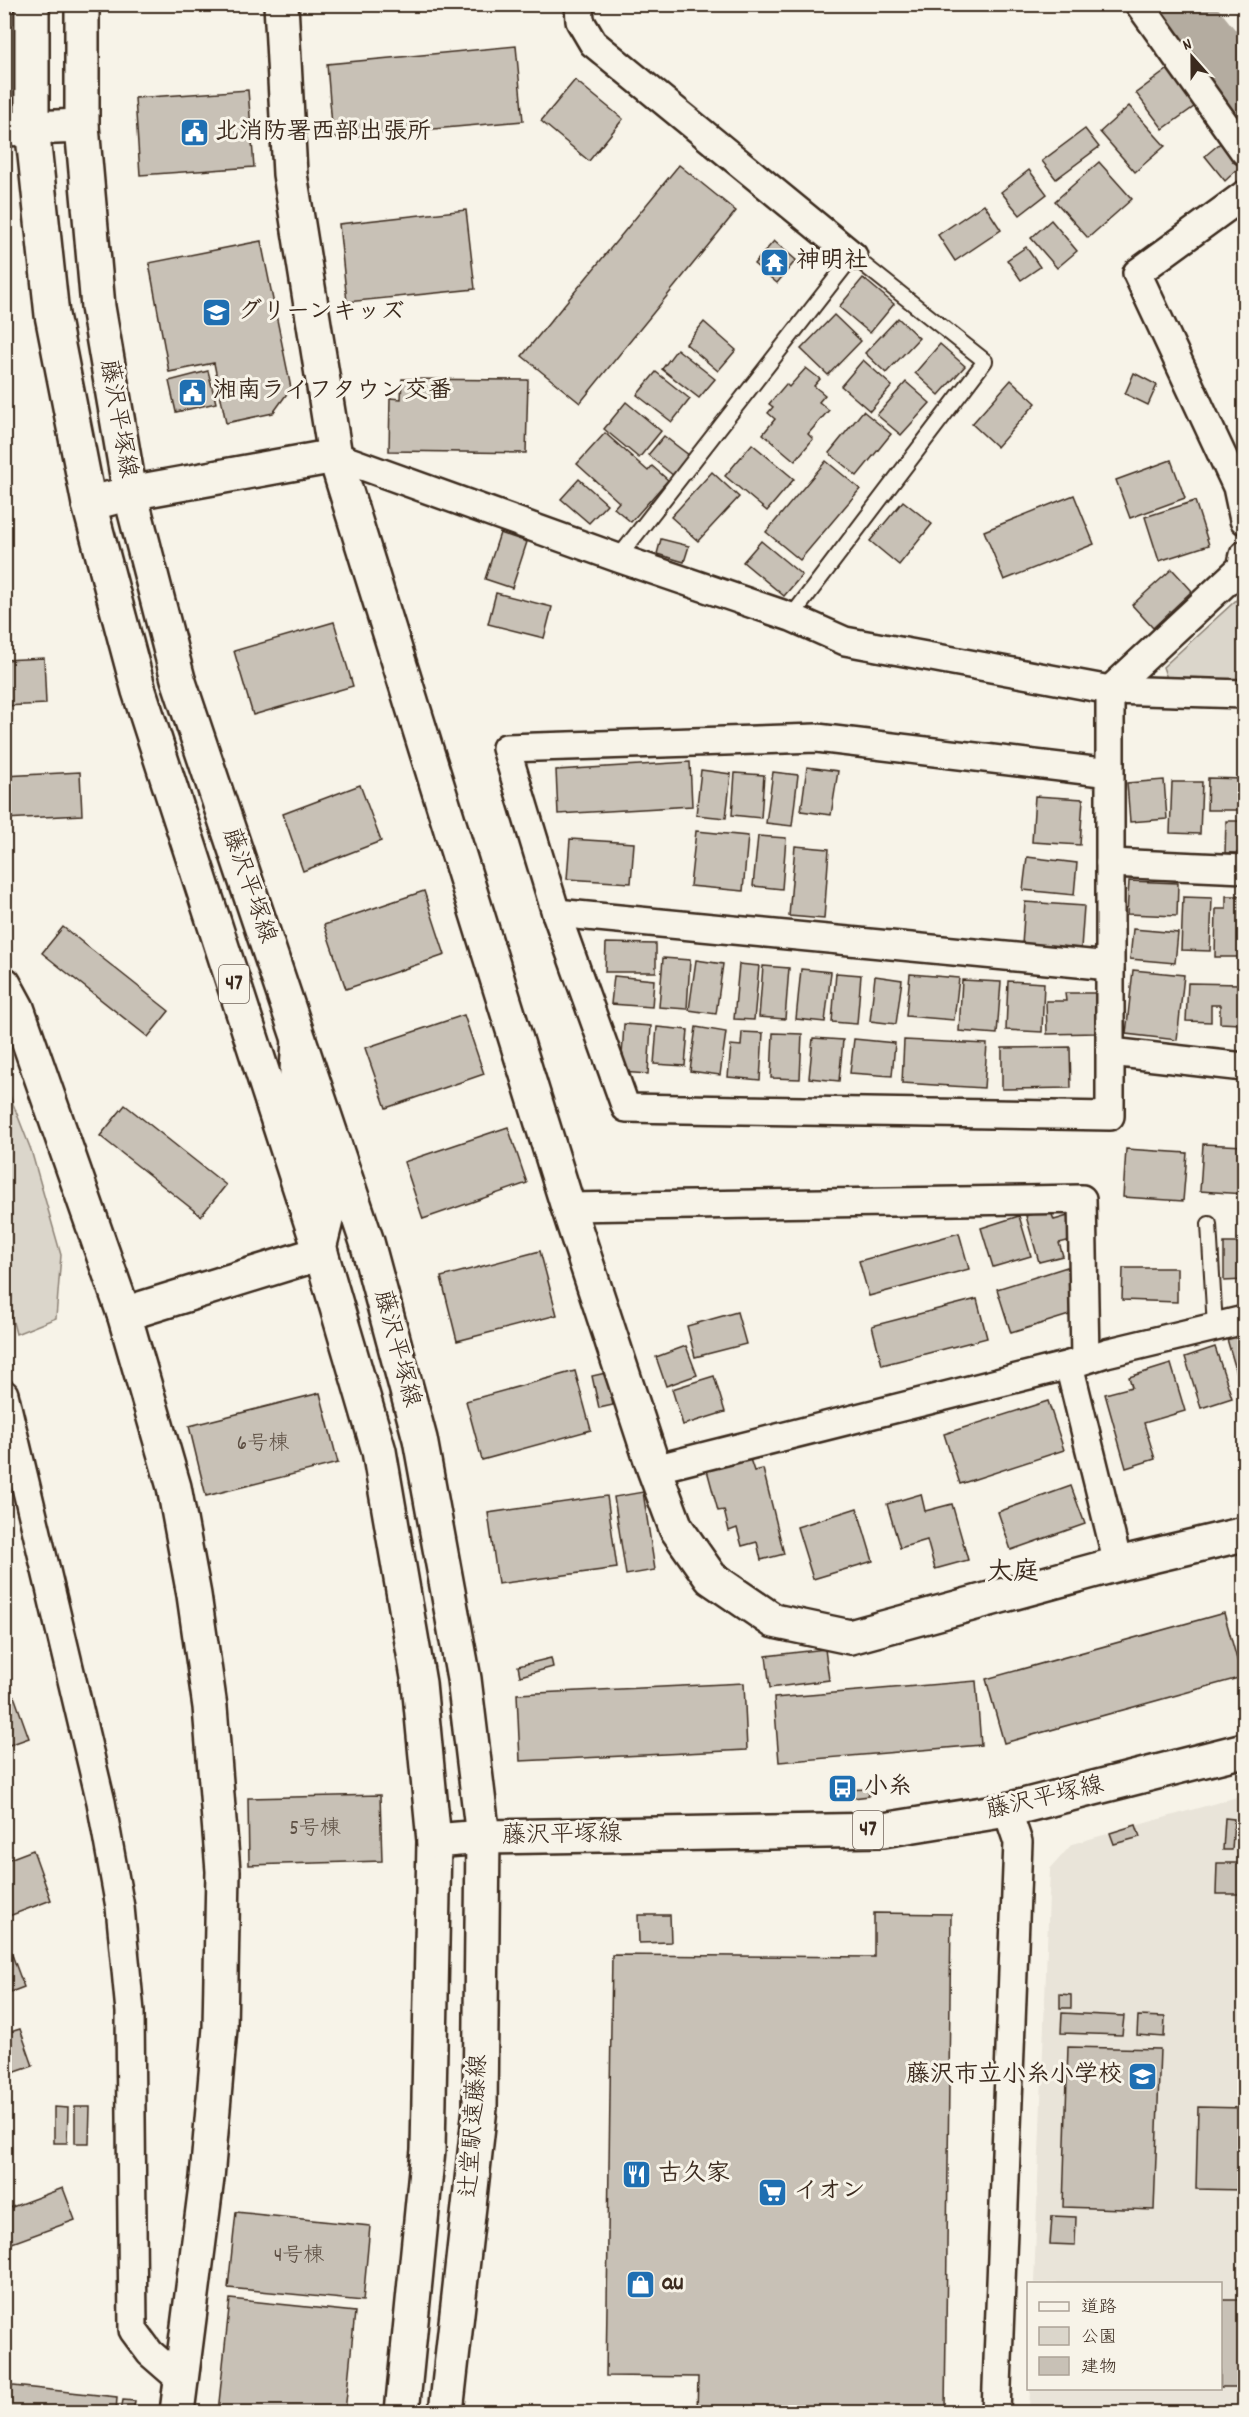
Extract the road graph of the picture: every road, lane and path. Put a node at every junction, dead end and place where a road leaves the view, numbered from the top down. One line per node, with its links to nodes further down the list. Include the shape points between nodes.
1 (32, 4): 7 (street)
2 (82, 4): 6 (street)
3 (281, 4): 11 (street, via 290,174)
4 (579, 4): 10 (street, via 580,21 593,43)
5 (1139, 4): 8 (street)
6 (82, 126): 7 (street); 13 (street, 藤沢平塚線 / 47, via 98,307)
7 (18, 128): 14 (street, 藤沢平塚線 / 47)
8 (1245, 151)
9 (1245, 195): 12 (street, via 1137,273)
10 (853, 256): 17 (lane); 18 (lane, via 985,361)
11 (335, 456): 13 (street); 17 (street); 30 (street)
12 (1241, 486): 15 (street)
13 (130, 493): 14 (street); 27 (street, 藤沢平塚線 / 47, via 178,678)
14 (89, 504): 32 (street, 藤沢平塚線 / 47, via 139,691)
15 (1245, 520)
16 (1245, 555): 19 (street, via 1241,568)
17 (618, 558): 18 (street)
18 (790, 617): 19 (street, via 845,641)
19 (1110, 690): 20 (street); 21 (street)
20 (1245, 694)
21 (1110, 773): 22 (street); 24 (street, via 817,738 506,748)
22 (1110, 863): 23 (street); 25 (street)
23 (1245, 869)
24 (556, 913): 25 (street); 28 (street, via 626,1108 1110,1116)
25 (1110, 966): 28 (street)
26 (4, 984): 33 (street, via 17,1008)
27 (296, 1032): 32 (street, via 293,1086 333,1204); 43 (street, 藤沢平塚線 / 47, via 367,1242 420,1438 464,1679)
28 (1110, 1052): 29 (street)
29 (1245, 1067)
30 (568, 1208): 36 (street, via 1082,1199); 38 (street)
31 (1209, 1224): 35 (lane)
32 (321, 1253): 33 (street); 44 (street, 藤沢平塚線 / 47, via 379,1451 419,1683)
33 (124, 1314): 45 (street, via 174,1487 194,1594 210,1707 223,1871 219,2040 207,2178)
34 (1245, 1320): 35 (street)
35 (1215, 1327): 36 (street)
36 (1077, 1362): 38 (street); 40 (street)
37 (4, 1394): 45 (street, via 101,1802 120,1907 130,2013 133,2330 150,2353)
38 (654, 1469): 40 (street, via 676,1527 711,1578 774,1621 850,1637)
39 (1245, 1534): 40 (street)
40 (1118, 1564)
41 (1245, 1750): 42 (street, 藤沢平塚線 / 47)
42 (1007, 1810): 43 (street, 藤沢平塚線 / 47, via 883,1830); 49 (street, via 1018,1842)
43 (483, 1837): 44 (street, 47); 48 (street, 辻堂駅遠藤線, via 480,2108)
44 (434, 1841): 47 (street, 辻堂駅遠藤線, via 428,2150)
45 (181, 2380): 46 (street)
46 (177, 2412)
47 (402, 2412)
48 (446, 2412)
49 (996, 2412)

